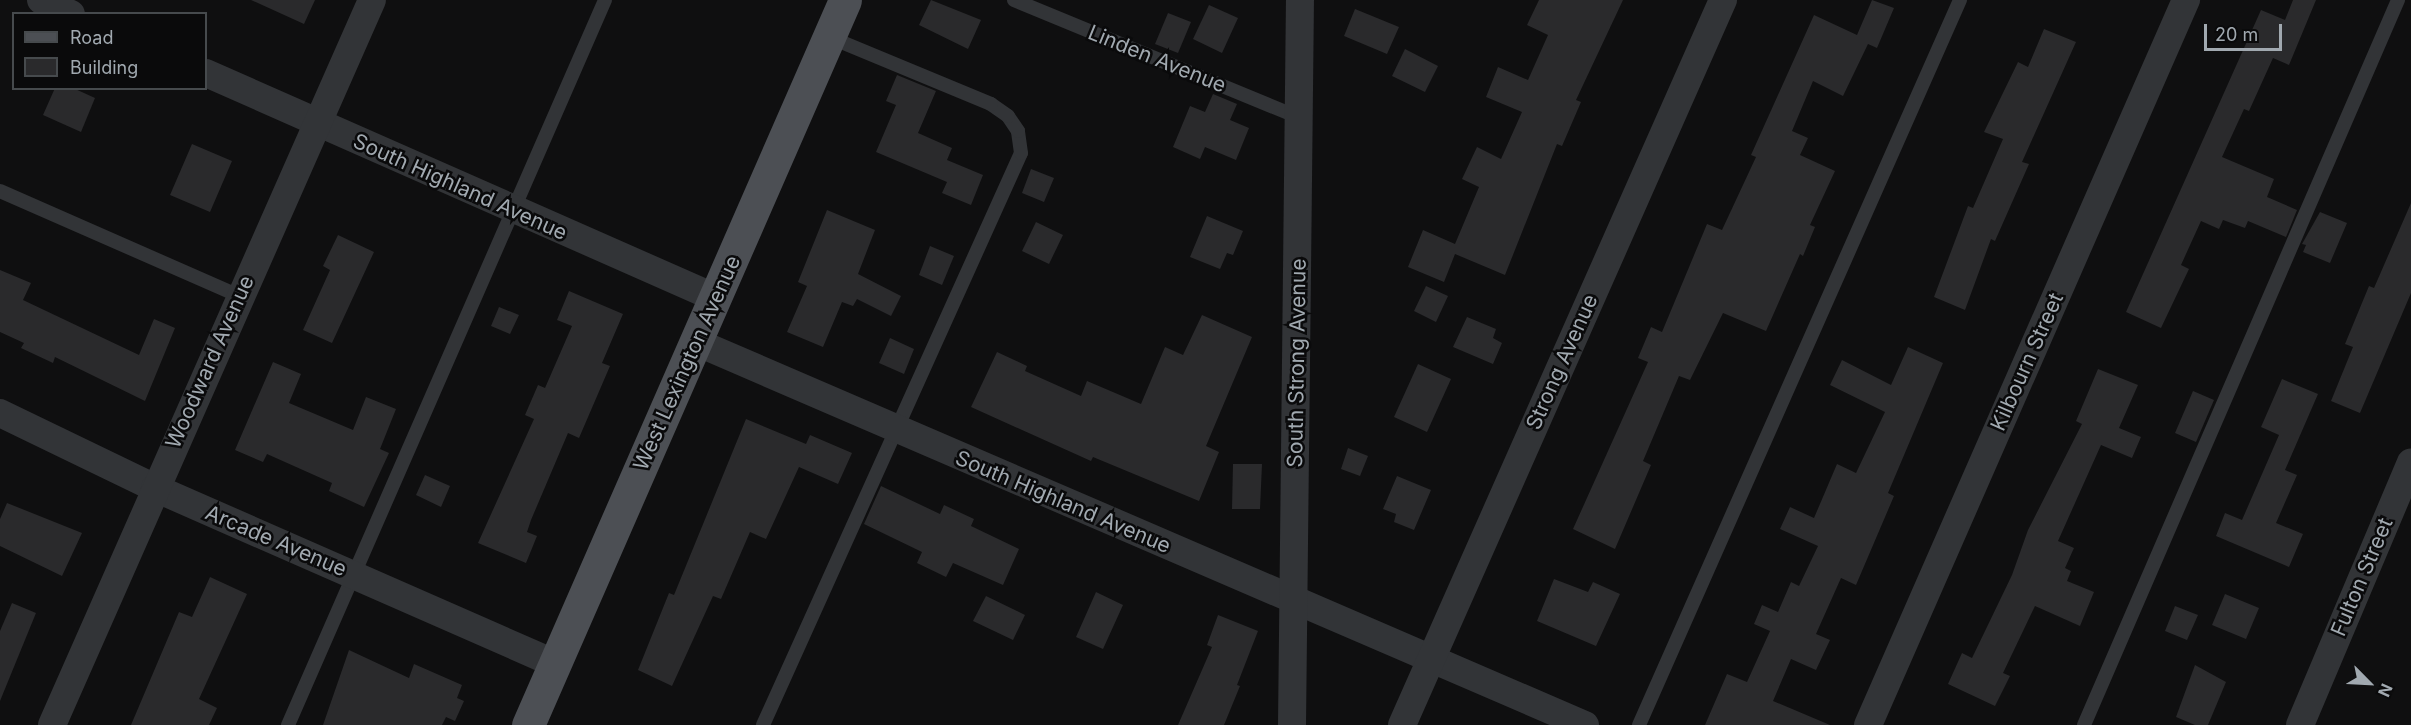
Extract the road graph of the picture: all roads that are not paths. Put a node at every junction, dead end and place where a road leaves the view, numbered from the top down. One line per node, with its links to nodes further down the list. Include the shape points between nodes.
1 (41, 0): 11 (street)
2 (372, 0): 15 (street, Woodward Avenue)
3 (605, 0): 17 (lane)
4 (845, 0): 12 (main road, West Lexington Avenue)
5 (1014, 0): 14 (lane, Linden Avenue)
6 (1300, 0): 14 (street, South Strong Avenue)
7 (1723, 0): 27 (street, Strong Avenue)
8 (1960, 0): 36 (lane)
9 (2186, 0): 37 (street, Kilbourn Street)
10 (2398, 0): 38 (lane)
11 (67, 12)
12 (829, 37): 19 (main road, West Lexington Avenue); 22 (lane, via 991,104 1008,116 1018,131 1021,153 1011,179)
13 (207, 73): 15 (street, South Highland Avenue)
14 (1301, 118): 26 (street, South Strong Avenue)
15 (316, 122): 17 (street, South Highland Avenue); 18 (street, Woodward Avenue)
16 (0, 191): 18 (lane)
17 (513, 212): 19 (street, South Highland Avenue); 25 (lane)
18 (239, 296): 24 (street, Woodward Avenue)
19 (716, 298): 20 (main road, West Lexington Avenue)
20 (696, 342): 22 (street, South Highland Avenue); 28 (main road, West Lexington Avenue)
21 (0, 413): 24 (street, Arcade Avenue)
22 (895, 429): 26 (street, South Highland Avenue); 32 (lane)
23 (2411, 462): 39 (street, Fulton Street)
24 (155, 488): 25 (street, Arcade Avenue); 29 (street, Woodward Avenue)
25 (354, 574): 28 (street, Arcade Avenue); 30 (lane)
26 (1293, 601): 27 (street, South Highland Avenue); 33 (street, South Strong Avenue)
27 (1430, 659): 34 (street, Strong Avenue); 35 (street, South Highland Avenue)
28 (555, 664): 31 (main road, West Lexington Avenue)
29 (52, 725)
30 (288, 725)
31 (528, 725)
32 (763, 725)
33 (1292, 725)
34 (1402, 725)
35 (1585, 725)
36 (1639, 725)
37 (1868, 725)
38 (2084, 725)
39 (2300, 725)

